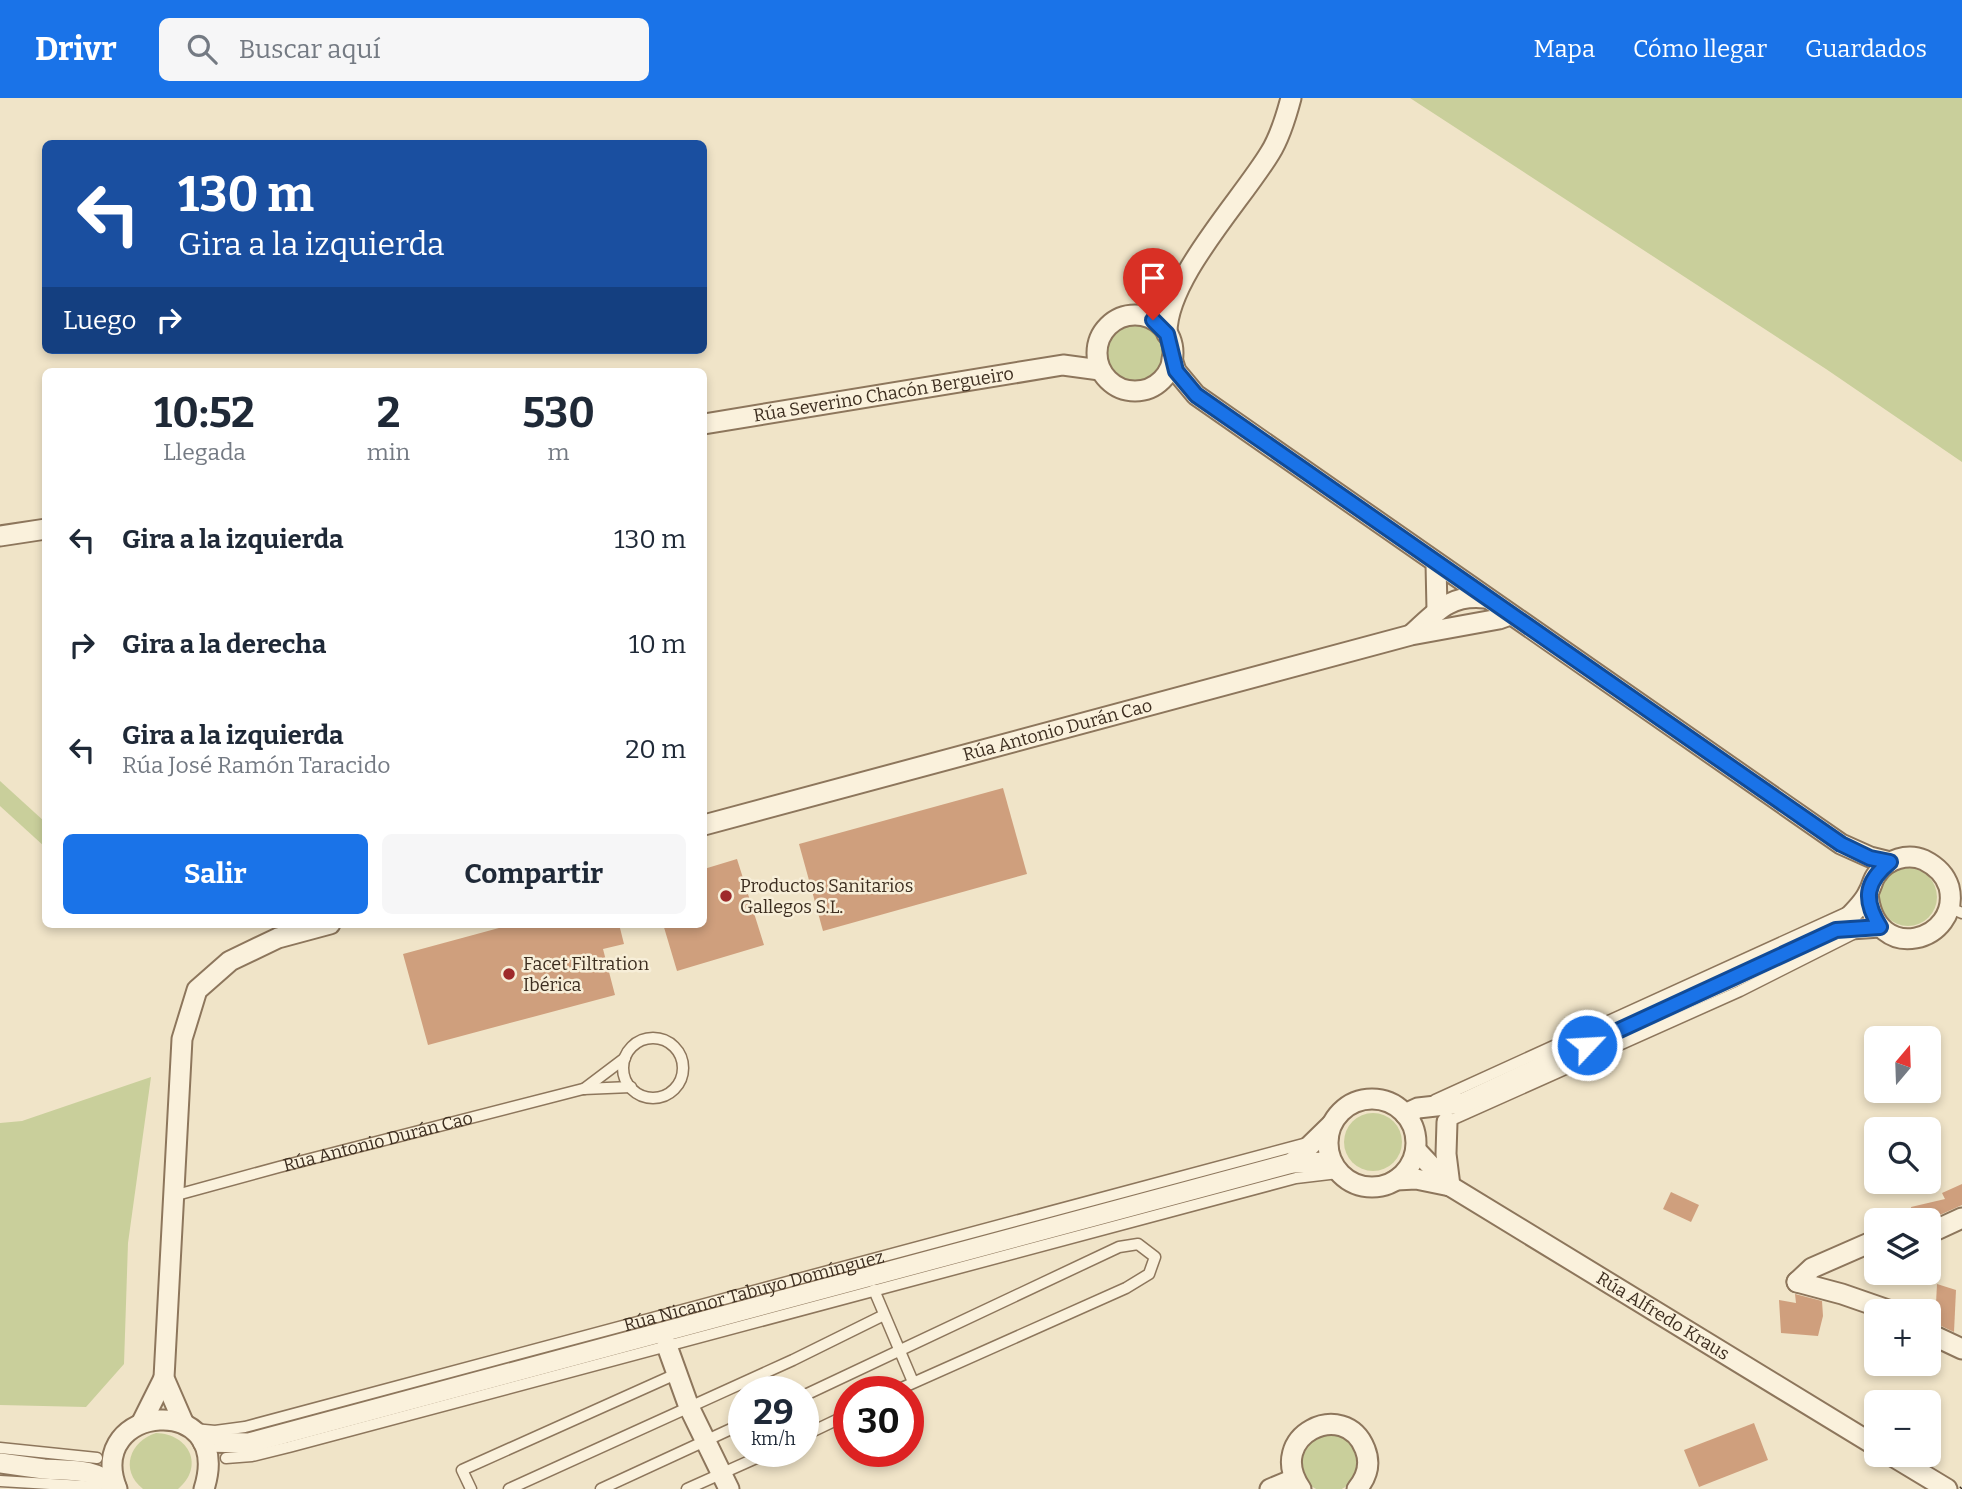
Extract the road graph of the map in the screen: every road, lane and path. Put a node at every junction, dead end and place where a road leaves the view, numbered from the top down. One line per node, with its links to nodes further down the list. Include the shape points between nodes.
1 (1291, 98): 2 (street, via 1271,152)
2 (1176, 292): 3 (street); 4 (street)
3 (1144, 317): 4 (street); 5 (street, via 1122,317)
4 (1167, 334): 6 (street)
5 (1098, 342): 7 (street, Rúa Severino Chacón Bergueiro); 8 (street)
6 (1172, 359): 9 (street, via 1169,370); 10 (street)
7 (1063, 365): 8 (street, Rúa Severino Chacón Bergueiro); 11 (street, Rúa Severino Chacón Bergueiro)
8 (1100, 370): 9 (street, via 1129,391)
9 (1153, 386): 10 (street)
10 (1196, 395): 14 (street)
11 (707, 424)
12 (42, 530): 13 (street)
13 (0, 536)
14 (1436, 563): 15 (street); 17 (street)
15 (1485, 598): 16 (street); 17 (street, Rúa Antonio Durán Cao)
16 (1510, 615): 17 (street, Rúa Antonio Durán Cao, via 1499,619); 19 (street)
17 (1442, 618): 18 (street, Rúa Antonio Durán Cao, via 1411,635)
18 (707, 824)
19 (1841, 844): 20 (street); 21 (street)
20 (1890, 862): 21 (street, via 1878,871); 22 (street, via 1920,858 1933,864)
21 (1870, 888): 23 (street); 24 (street)
22 (1955, 898): 24 (street, via 1938,928 1918,939 1903,939)
23 (1855, 909): 26 (street); 31 (lane)
24 (1873, 927): 26 (street); 32 (lane)
25 (315, 928): 40 (street, via 278,938 230,961 197,990 182,1039)
26 (1836, 930): 30 (street)
27 (625, 1058): 28 (lane, via 623,1071); 28 (lane, via 637,1043 656,1038 672,1044 683,1065 682,1079 664,1096 645,1096); 29 (lane)
28 (631, 1087): 29 (lane)
29 (583, 1089): 40 (lane, Rúa Antonio Durán Cao)
30 (1463, 1102): 31 (street); 32 (street)
31 (1412, 1111): 33 (street, via 1384,1101 1359,1101); 35 (street)
32 (1447, 1122): 35 (street); 39 (street)
33 (1331, 1125): 34 (street, Rúa Nicanor Tabuyo Domínguez); 37 (street, via 1328,1137)
34 (1314, 1142): 36 (street, Rúa Nicanor Tabuyo Domínguez); 59 (lane, Rúa Nicanor Tabuyo Domínguez, via 245,1427)
35 (1416, 1143): 38 (street, via 1412,1161); 39 (street, Rúa Alfredo Kraus)
36 (1292, 1163): 37 (street, Rúa Nicanor Tabuyo Domínguez); 62 (street, Rúa Nicanor Tabuyo Domínguez)
37 (1335, 1167): 38 (street, via 1359,1186 1372,1188); 44 (lane, Rúa Nicanor Tabuyo Domínguez)
38 (1396, 1181): 39 (street, Rúa Alfredo Kraus, via 1416,1179)
39 (1450, 1186): 60 (street, Rúa Alfredo Kraus)
40 (173, 1196): 53 (street)
41 (1962, 1218): 42 (street)
42 (1941, 1226)
43 (1864, 1245): 45 (street, via 1812,1268 1797,1282)
44 (874, 1290): 46 (lane); 48 (lane, Rúa Nicanor Tabuyo Domínguez)
45 (1864, 1302)
46 (884, 1315): 50 (lane); 56 (lane)
47 (1941, 1339): 49 (street)
48 (667, 1346): 51 (street); 66 (lane, Rúa Nicanor Tabuyo Domínguez, via 252,1456)
49 (1962, 1349)
50 (900, 1350): 52 (lane); 54 (lane, via 1119,1247 1138,1244 1155,1257 1149,1274 1126,1288); 55 (lane)
51 (676, 1374): 56 (street); 76 (lane, via 463,1470)
52 (911, 1376)
53 (164, 1378): 57 (street); 59 (street)
54 (924, 1378)
55 (819, 1388)
56 (690, 1406): 61 (street); 77 (lane)
57 (142, 1422): 59 (street, via 162,1418); 64 (street, via 125,1434)
58 (728, 1430): 61 (lane)
59 (193, 1432): 62 (street, Rúa Nicanor Tabuyo Domínguez); 73 (street, via 209,1459)
60 (1864, 1439)
61 (707, 1440): 72 (street); 78 (lane)
62 (249, 1443): 66 (street, Rúa Nicanor Tabuyo Domínguez)
63 (0, 1448): 65 (lane)
64 (116, 1448): 65 (street); 75 (street)
65 (97, 1458): 70 (street)
66 (226, 1458): 73 (street, Rúa Nicanor Tabuyo Domínguez)
67 (0, 1464): 70 (street)
68 (747, 1467): 72 (lane)
69 (1911, 1467): 82 (street)
70 (77, 1469): 75 (street, via 106,1479)
71 (0, 1480): 75 (lane)
72 (726, 1481): 79 (lane)
73 (206, 1484)
74 (1298, 1484): 80 (street); 81 (street, via 1293,1448 1309,1430 1337,1424 1355,1433 1368,1455 1366,1475)
75 (113, 1489)
76 (471, 1489)
77 (509, 1489)
78 (601, 1489)
79 (687, 1489)
80 (1270, 1489)
81 (1357, 1489)
82 (1947, 1489)

